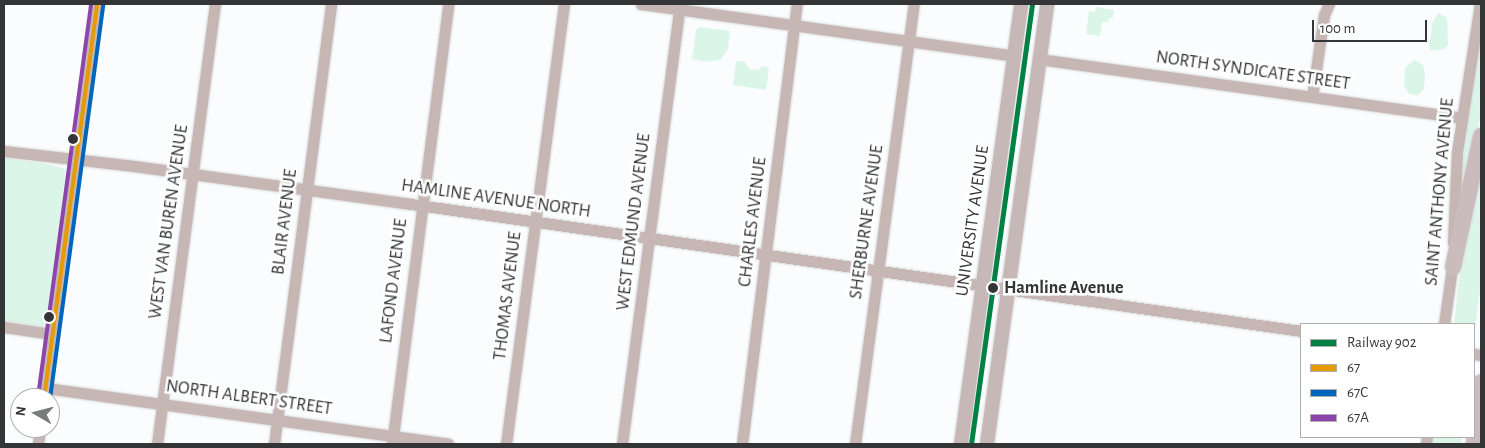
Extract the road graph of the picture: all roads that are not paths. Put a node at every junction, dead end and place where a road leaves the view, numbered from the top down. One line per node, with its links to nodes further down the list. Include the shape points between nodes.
1 (97, 4): 22 (street)
2 (215, 4): 23 (street, WEST VAN BUREN AVENUE)
3 (331, 4): 24 (street, BLAIR AVENUE)
4 (448, 4): 25 (street, LAFOND AVENUE)
5 (564, 4): 26 (street, THOMAS AVENUE)
6 (642, 4): 13 (street)
7 (797, 4): 14 (street, CHARLES AVENUE)
8 (914, 4): 15 (street, SHERBURNE AVENUE)
9 (1022, 4): 16 (main road, UNIVERSITY AVENUE)
10 (1047, 4): 17 (main road)
11 (1329, 4): 18 (street, via 1324,15)
12 (1480, 4): 19 (street, SAINT ANTHONY AVENUE)
13 (680, 6): 14 (street); 27 (street, WEST EDMUND AVENUE)
14 (794, 25): 15 (street); 28 (street, CHARLES AVENUE)
15 (909, 41): 16 (street); 30 (street, SHERBURNE AVENUE)
16 (1014, 56): 31 (main road, UNIVERSITY AVENUE)
17 (1039, 59): 18 (street, NORTH SYNDICATE STREET); 32 (main road)
18 (1312, 97): 19 (street, NORTH SYNDICATE STREET)
19 (1462, 118): 29 (street, SAINT ANTHONY AVENUE, via 1453,215)
20 (1481, 136): 29 (highway)
21 (4, 151): 22 (street, HAMLINE AVENUE NORTH)
22 (76, 160): 23 (street, HAMLINE AVENUE NORTH); 36 (street)
23 (193, 174): 24 (street, HAMLINE AVENUE NORTH); 40 (street, WEST VAN BUREN AVENUE)
24 (307, 190): 25 (street, HAMLINE AVENUE NORTH); 41 (street, BLAIR AVENUE)
25 (421, 206): 26 (street, HAMLINE AVENUE NORTH); 43 (street, LAFOND AVENUE)
26 (535, 222): 27 (street, HAMLINE AVENUE NORTH); 47 (street, THOMAS AVENUE)
27 (649, 239): 28 (street, HAMLINE AVENUE NORTH); 48 (street, WEST EDMUND AVENUE)
28 (766, 254): 30 (street, HAMLINE AVENUE NORTH); 49 (street, CHARLES AVENUE)
29 (1453, 267): 33 (street, SAINT ANTHONY AVENUE)
30 (878, 271): 31 (street, HAMLINE AVENUE NORTH); 50 (street, SHERBURNE AVENUE)
31 (983, 286): 32 (street, HAMLINE AVENUE NORTH); 51 (main road, UNIVERSITY AVENUE)
32 (1008, 291): 35 (street); 52 (main road)
33 (1444, 323)
34 (4, 327): 36 (street)
35 (1300, 331)
36 (52, 334): 38 (street)
37 (1481, 382): 42 (highway)
38 (46, 388)
39 (60, 394): 40 (street, NORTH ALBERT STREET)
40 (162, 404): 41 (street, NORTH ALBERT STREET); 44 (street, WEST VAN BUREN AVENUE)
41 (278, 420): 43 (street, NORTH ALBERT STREET); 45 (street, BLAIR AVENUE)
42 (1475, 435)
43 (392, 440): 46 (street, NORTH ALBERT STREET)
44 (157, 444)
45 (274, 444)
46 (448, 444)
47 (506, 444)
48 (622, 444)
49 (742, 444)
50 (855, 444)
51 (961, 444)
52 (987, 444)

